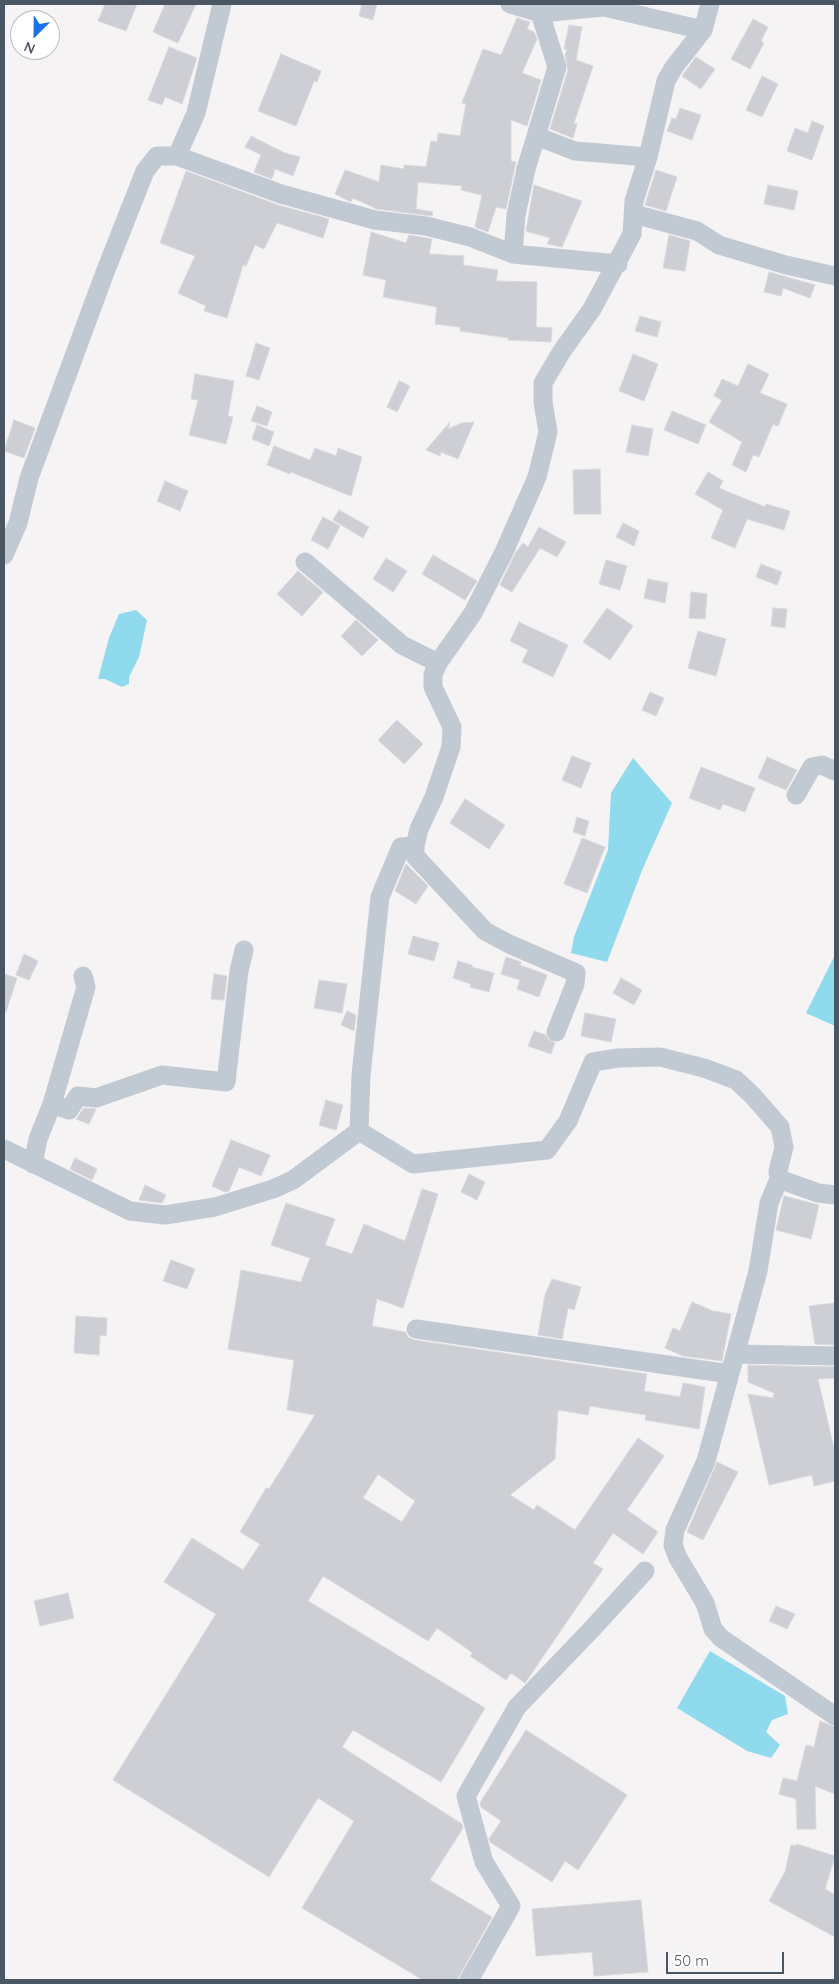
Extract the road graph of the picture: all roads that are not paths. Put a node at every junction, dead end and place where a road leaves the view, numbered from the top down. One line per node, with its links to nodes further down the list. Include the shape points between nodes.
1 (222, 4): 7 (street, via 196,113)
2 (510, 4): 4 (street)
3 (710, 4): 5 (street)
4 (540, 13): 5 (street, via 604,7); 6 (street, via 557,67)
5 (702, 30): 8 (street, via 666,81)
6 (536, 136): 8 (street, via 575,151); 10 (street, via 516,214)
7 (177, 156): 10 (street, via 281,194 375,220 426,226); 13 (street, via 157,156 144,171 29,478 18,523)
8 (648, 157): 9 (street, via 634,201)
9 (634, 214): 11 (street, via 632,234); 12 (street, via 697,231 719,246)
10 (513, 254): 11 (street)
11 (618, 264): 15 (street, via 543,383 548,432 537,477 473,612)
12 (835, 276)
13 (4, 555)
14 (305, 562): 15 (street, via 402,645)
15 (438, 663): 18 (street, via 433,687 452,727 451,747)
16 (835, 771): 17 (street, via 822,765 812,767)
17 (796, 794)
18 (414, 846): 21 (street, via 415,856 485,930 576,973 575,984); 23 (street, via 401,848 380,897 361,1075)
19 (244, 950): 22 (street, via 226,1082 162,1076 96,1098 78,1096 69,1110)
20 (83, 976): 22 (street, via 86,987)
21 (556, 1032)
22 (52, 1104): 25 (street)
23 (359, 1131): 25 (street, via 293,1180 273,1189 215,1208 164,1215 130,1211); 26 (street, via 413,1164 546,1150 568,1121 593,1062 660,1057 736,1080 753,1096 780,1127 784,1147)
24 (4, 1149): 25 (street)
25 (33, 1164)
26 (779, 1179): 27 (street, via 818,1194); 29 (street, via 769,1203 758,1271)
27 (835, 1195)
28 (416, 1329): 31 (street)
29 (736, 1354): 30 (street); 31 (street)
30 (835, 1356)
31 (730, 1374): 33 (street, via 706,1461 675,1530 673,1545 705,1603 713,1628 721,1638)
32 (645, 1571): 34 (street, via 517,1707 466,1796 484,1862 511,1906)
33 (835, 1716)
34 (470, 1980)

